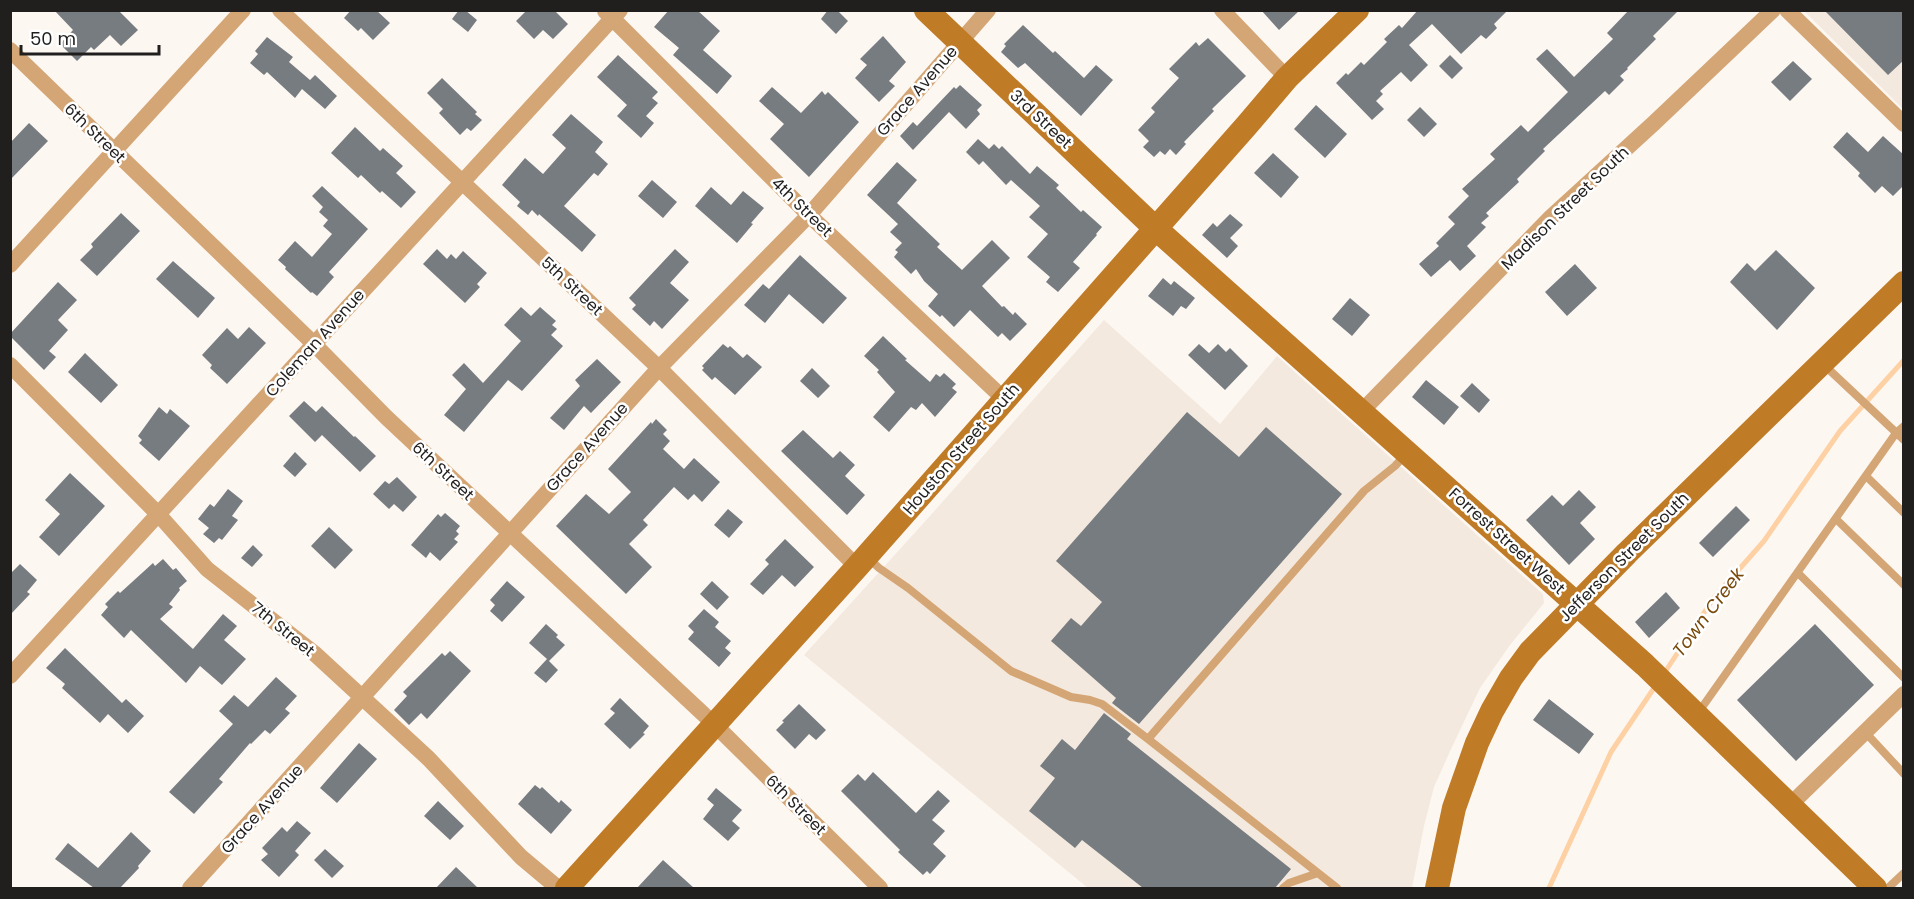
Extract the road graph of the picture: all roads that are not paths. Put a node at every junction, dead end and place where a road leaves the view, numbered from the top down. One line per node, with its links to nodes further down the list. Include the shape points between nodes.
1 (243, 10): 14 (street)
2 (280, 10): 15 (street, 5th Street)
3 (926, 10): 10 (street, 3rd Street)
4 (988, 10): 10 (street, Grace Avenue)
5 (1222, 10): 12 (street)
6 (1357, 10): 12 (street, Houston Street South)
7 (1773, 10): 25 (street, Madison Street South, via 1549,219)
8 (1787, 10): 13 (street)
9 (612, 13): 15 (street, Coleman Avenue); 16 (street, 4th Street)
10 (959, 42): 16 (street, Grace Avenue); 17 (street, 3rd Street)
11 (10, 50): 14 (street, 6th Street)
12 (1287, 78): 17 (street, Houston Street South)
13 (1904, 124)
14 (115, 153): 18 (street); 20 (street, 6th Street)
15 (462, 182): 20 (street, Coleman Avenue); 23 (street, 5th Street)
16 (809, 214): 23 (street, Grace Avenue); 24 (street, 4th Street)
17 (1155, 228): 24 (street, Houston Street South); 25 (street, Forrest Street West)
18 (10, 265)
19 (1904, 283): 21 (street, Jefferson Street South)
20 (314, 344): 31 (street, Coleman Avenue); 33 (street, 6th Street)
21 (1821, 362): 27 (lane); 37 (street, Jefferson Street South)
22 (10, 365): 31 (street, 7th Street)
23 (659, 368): 33 (street, Grace Avenue); 34 (street, 5th Street)
24 (1004, 399): 34 (street, Houston Street South)
25 (1362, 411): 28 (street, Forrest Street West)
26 (1904, 426): 27 (lane)
27 (1900, 436): 29 (lane)
28 (1408, 452): 37 (street, Forrest Street West); 45 (lane, via 1364,491)
29 (1866, 476): 30 (lane); 32 (lane)
30 (1904, 513)
31 (159, 515): 38 (street, Coleman Avenue); 41 (street, 7th Street, via 207,569 314,653)
32 (1836, 519): 35 (lane); 36 (lane)
33 (509, 533): 41 (street, Grace Avenue); 43 (street, 6th Street)
34 (862, 562): 43 (street, Houston Street South); 45 (lane, via 879,568 908,588 1011,671 1071,696 1102,704)
35 (1798, 573): 39 (lane); 42 (lane)
36 (1904, 585)
37 (1577, 604): 42 (street, Forrest Street West); 56 (street, Jefferson Street South, via 1530,652 1492,711 1464,775)
38 (10, 676)
39 (1904, 678)
40 (1904, 694): 44 (street)
41 (363, 698): 50 (street, Grace Avenue); 51 (street, 7th Street, via 429,759 521,857)
42 (1696, 716): 47 (street, Forrest Street West)
43 (715, 724): 52 (street, Houston Street South); 53 (street, 6th Street)
44 (1864, 732): 46 (lane); 47 (street)
45 (1148, 739): 48 (lane)
46 (1904, 774)
47 (1790, 805): 57 (street, Forrest Street West)
48 (1318, 873): 54 (lane); 55 (lane)
49 (1904, 873): 58 (lane)
50 (190, 888)
51 (558, 888)
52 (567, 888)
53 (879, 888)
54 (1283, 888)
55 (1337, 888)
56 (1437, 888)
57 (1875, 888)
58 (1888, 888)

